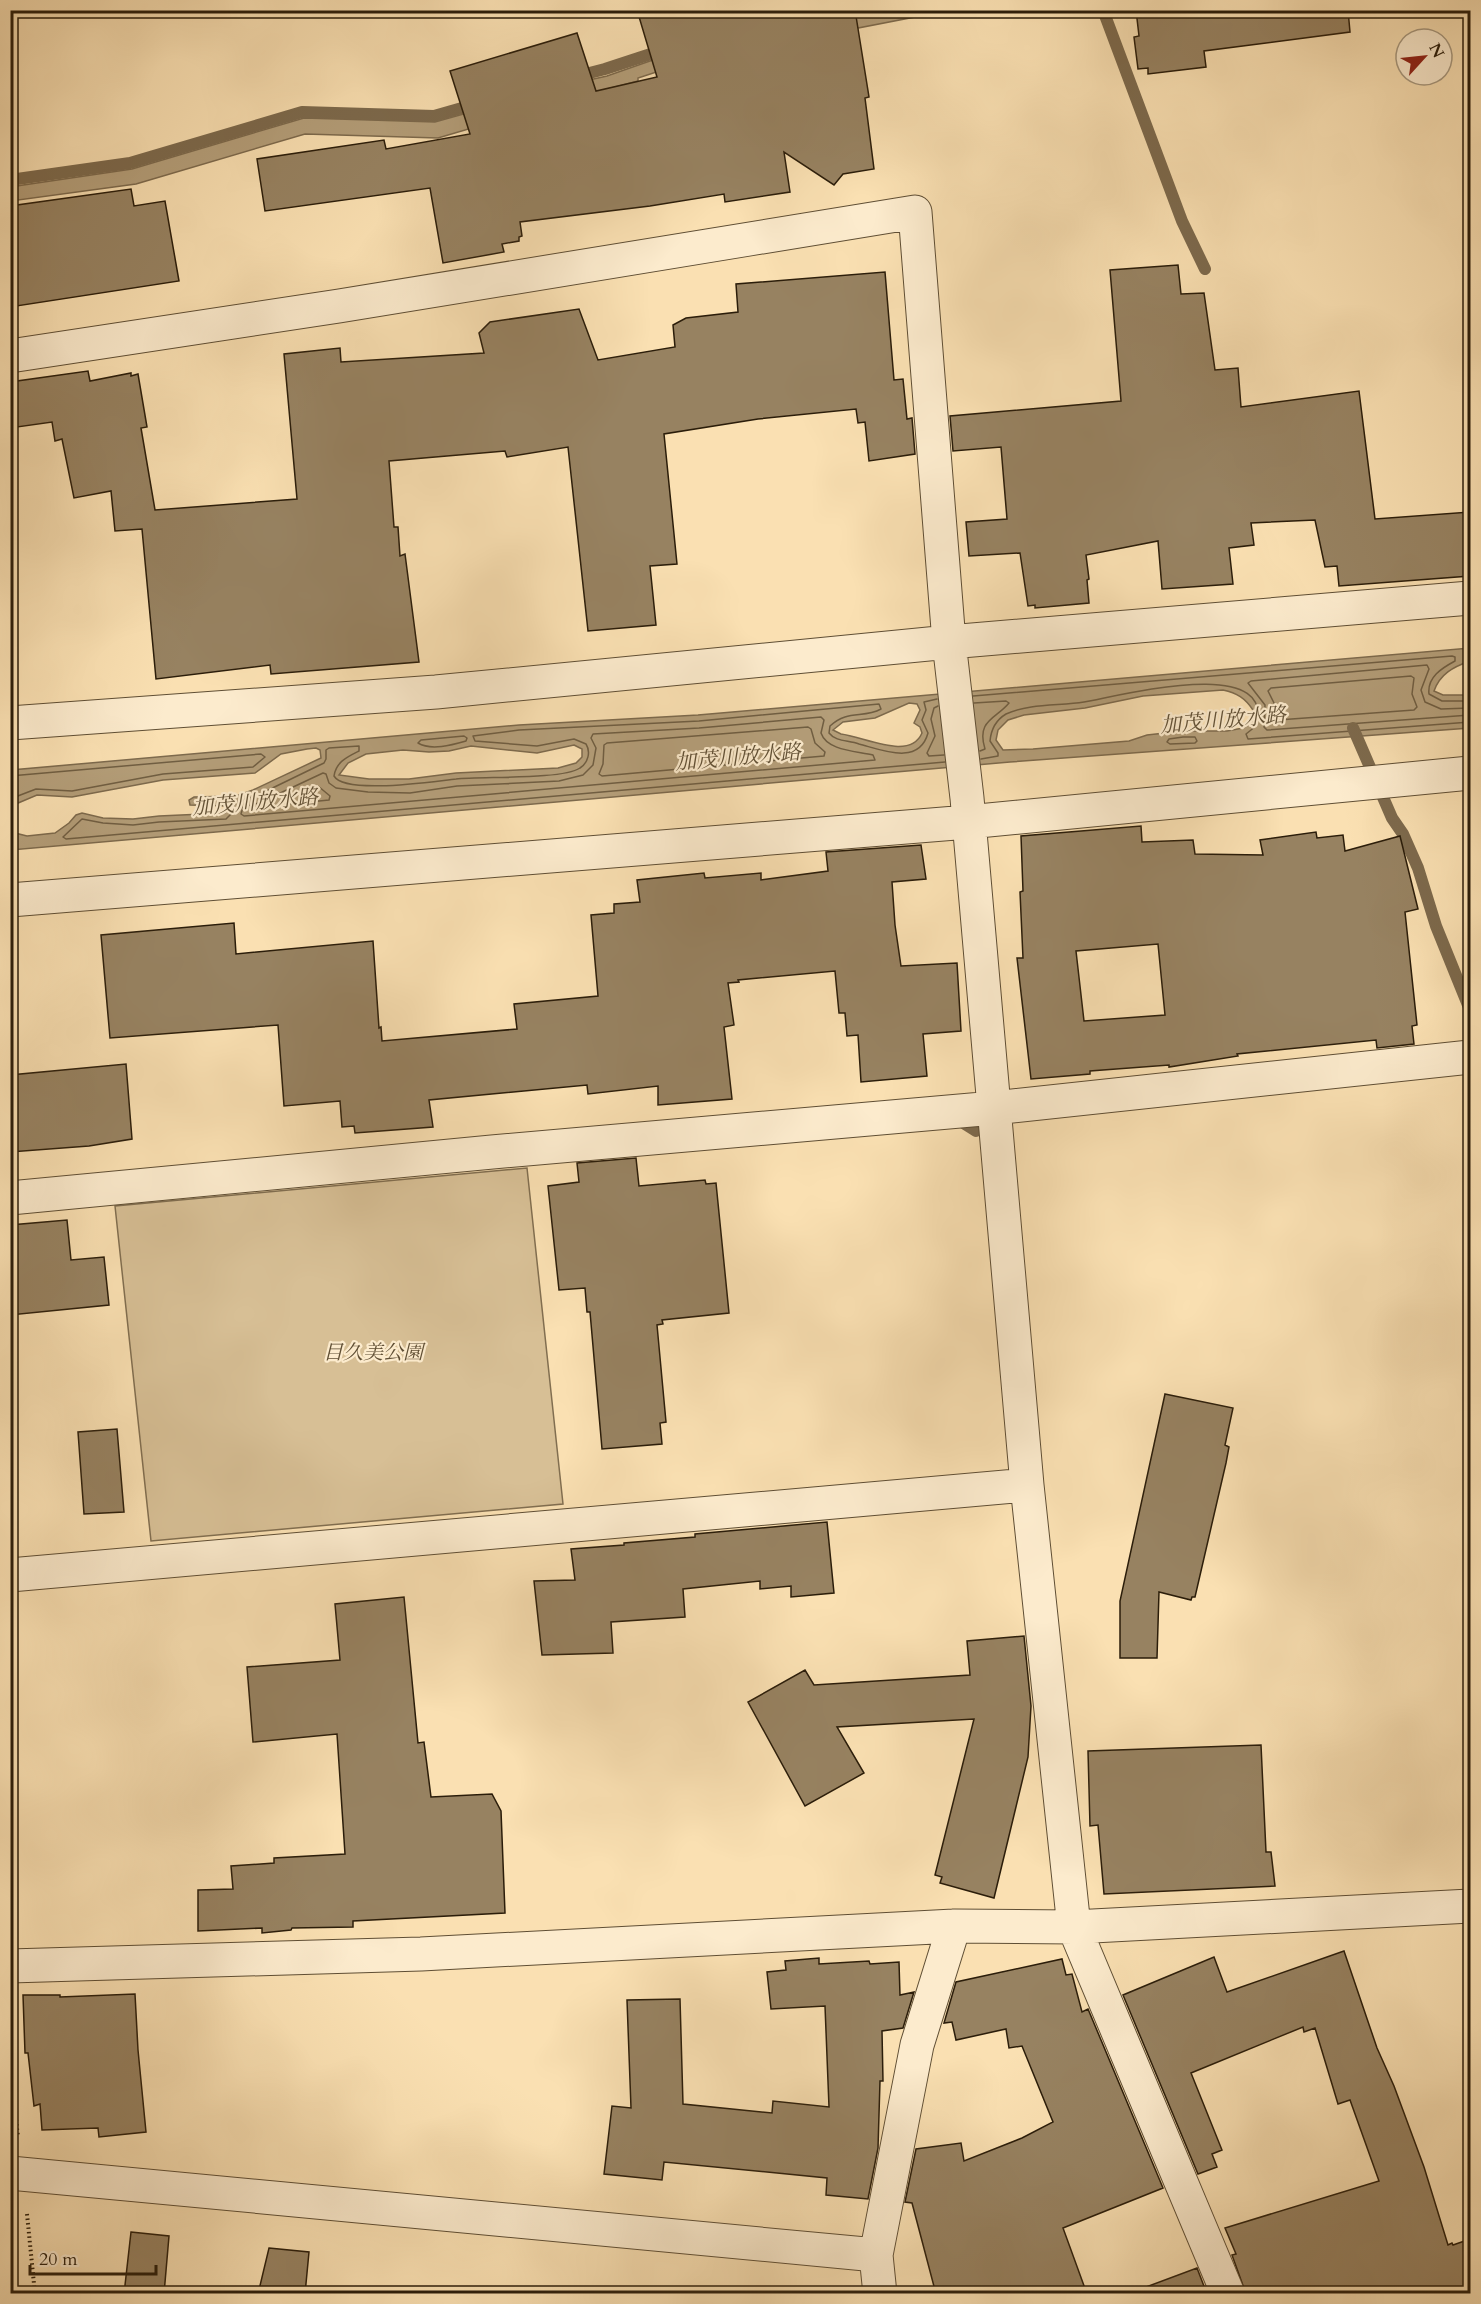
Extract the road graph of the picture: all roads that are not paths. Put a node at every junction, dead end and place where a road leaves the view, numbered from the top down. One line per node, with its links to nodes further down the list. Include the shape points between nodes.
1 (10, 356): 3 (street, via 915,212)
2 (1470, 598): 3 (street)
3 (949, 642): 4 (street, via 436,692); 6 (street)
4 (10, 723)
5 (1470, 773): 6 (street)
6 (968, 810): 7 (street); 9 (street)
7 (10, 900)
8 (1470, 1057): 9 (street)
9 (994, 1108): 10 (street); 11 (street)
10 (10, 1198)
11 (1027, 1485): 12 (street); 15 (street)
12 (10, 1575)
13 (1470, 1906): 15 (street)
14 (954, 1926): 15 (street); 16 (street, via 421,1954); 18 (street, via 917,2045)
15 (1074, 1927): 20 (street)
16 (10, 1966)
17 (15, 2158): 18 (street)
18 (876, 2255): 19 (street)
19 (880, 2294)
20 (1228, 2294)

